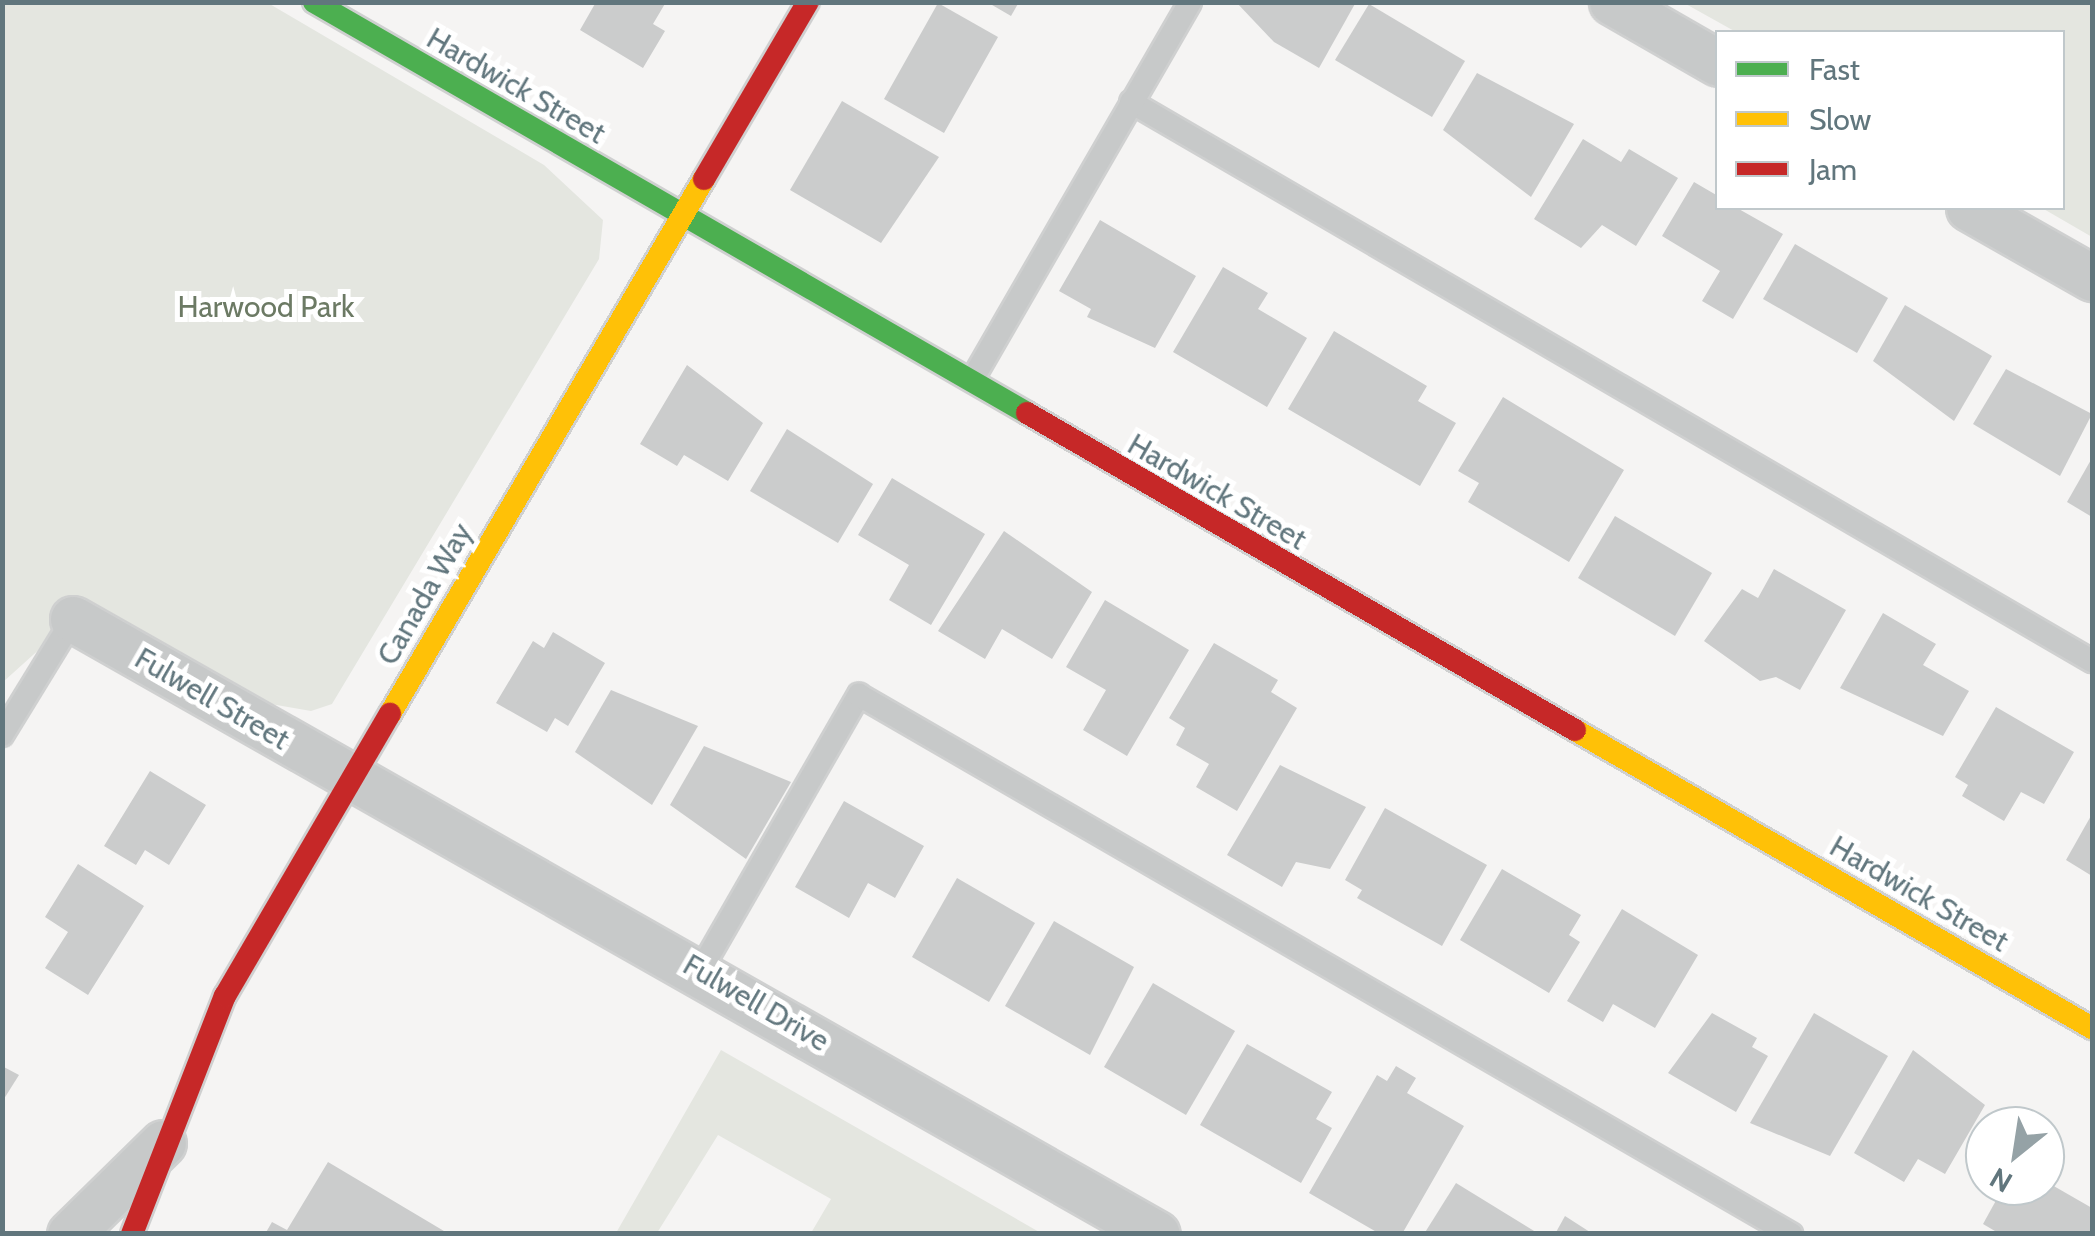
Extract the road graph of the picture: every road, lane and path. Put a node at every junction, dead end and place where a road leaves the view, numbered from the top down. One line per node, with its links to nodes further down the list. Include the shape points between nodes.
1 (314, 2): 8 (street, Hardwick Street)
2 (808, 2): 8 (street, Canada Way)
3 (1190, 2): 6 (lane)
4 (1612, 2): 5 (street)
5 (1715, 61)
6 (1132, 102): 10 (lane); 12 (lane)
7 (1973, 210): 9 (street)
8 (680, 218): 10 (street, Hardwick Street); 14 (street, Canada Way)
9 (2092, 278)
10 (970, 385): 16 (street, Hardwick Street)
11 (74, 619): 13 (lane); 14 (street, Fulwell Street)
12 (2092, 661)
13 (2, 735)
14 (352, 778): 15 (street, Fulwell Drive); 17 (street, Canada Way, via 225,996)
15 (700, 971): 20 (street, Fulwell Drive); 21 (lane, via 859,695)
16 (2092, 1028)
17 (163, 1143): 18 (street); 19 (street, Canada Way)
18 (70, 1234)
19 (132, 1234)
20 (1157, 1234)
21 (1791, 1234)

